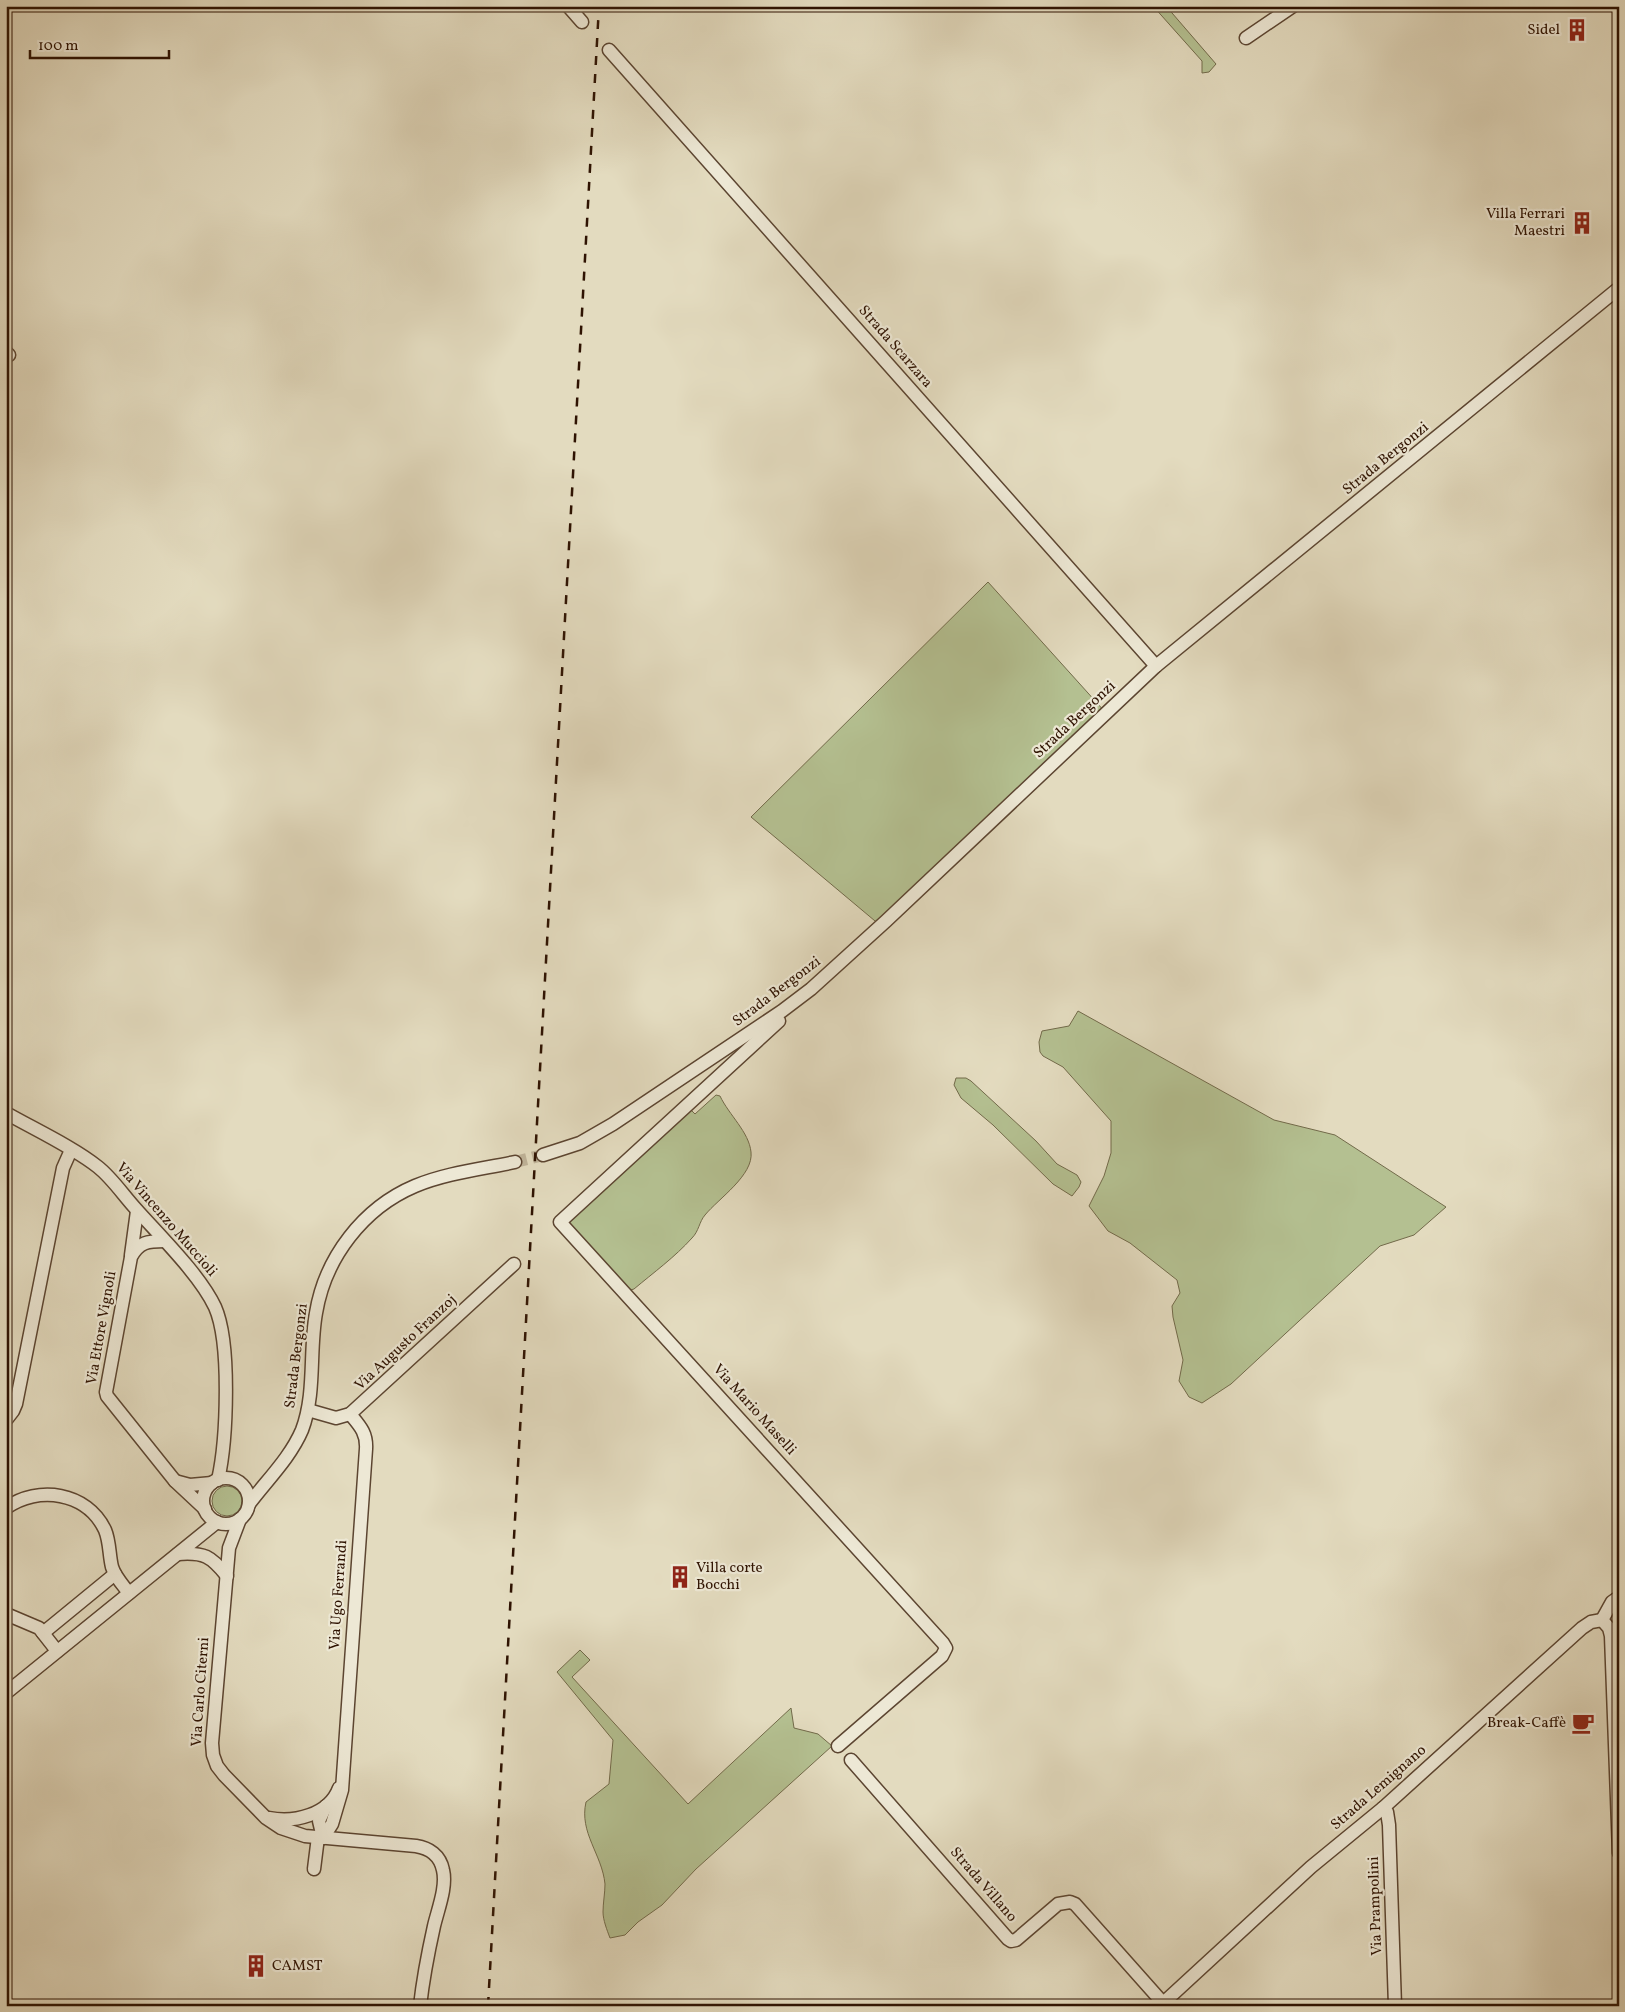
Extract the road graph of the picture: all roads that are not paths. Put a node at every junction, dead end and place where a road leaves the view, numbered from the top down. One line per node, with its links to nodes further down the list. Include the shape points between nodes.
1 (568, 6): 3 (street)
2 (1293, 6): 4 (street)
3 (582, 22)
4 (1246, 38)
5 (609, 50): 7 (street, Strada Scarzara)
6 (1619, 288): 7 (street, Strada Bergonzi)
7 (1156, 666): 8 (street, Strada Bergonzi)
8 (811, 989): 9 (street, Strada Bergonzi); 10 (street, Via Mario Maselli)
9 (686, 1076): 10 (street, via 694,1088); 13 (street, Strada Bergonzi, via 596,1134 562,1150)
10 (694, 1098): 44 (street, Via Mario Maselli, via 560,1222 946,1648 942,1656)
11 (6, 1113): 12 (street, Via Vincenzo Muccioli)
12 (71, 1150): 15 (street, Via Vincenzo Muccioli, via 98,1167); 21 (street, via 63,1168 16,1404)
13 (542, 1155)
14 (515, 1162): 19 (street, Strada Bergonzi, via 414,1186 368,1216 347,1240 328,1273 316,1313)
15 (137, 1211): 16 (street, Via Vincenzo Muccioli); 17 (street)
16 (164, 1241): 17 (street, Via Ettore Vignoli, via 143,1243); 22 (street, Via Vincenzo Muccioli, via 195,1277 215,1308 224,1352)
17 (131, 1257): 25 (street, Via Ettore Vignoli, via 106,1392)
18 (514, 1264): 20 (street, Via Augusto Franzoj)
19 (308, 1410): 20 (street, via 336,1418); 24 (street, Strada Bergonzi, via 290,1452)
20 (350, 1414): 46 (street, Via Ugo Ferrandi, via 364,1430 366,1439)
21 (6, 1420)
22 (223, 1459): 23 (street, Via Vincenzo Muccioli); 26 (street)
23 (215, 1481): 25 (street, via 190,1485); 26 (street, via 227,1478); 29 (street, via 204,1497)
24 (267, 1481): 26 (street); 27 (street, Strada Bergonzi)
25 (176, 1482): 29 (street, Via Ettore Vignoli)
26 (239, 1483): 27 (street, via 248,1495)
27 (249, 1504): 30 (street)
28 (6, 1508): 35 (street, via 25,1498 46,1493 78,1502 99,1519 105,1531)
29 (205, 1510): 31 (street); 32 (street)
30 (240, 1519): 31 (street, via 228,1524); 33 (street, Via Carlo Citerni)
31 (219, 1523): 32 (street); 33 (street, Via Carlo Citerni)
32 (202, 1534): 34 (street)
33 (229, 1548): 36 (street, Via Carlo Citerni)
34 (178, 1554): 36 (street, via 196,1552 207,1556); 37 (street)
35 (114, 1574): 37 (street); 41 (street)
36 (227, 1576): 50 (street, Via Carlo Citerni, via 212,1755 224,1775)
37 (130, 1593): 42 (street)
38 (1619, 1596): 40 (street)
39 (6, 1614): 41 (street, via 39,1628)
40 (1602, 1620): 48 (street, Strada Lemignano, via 1582,1628); 53 (street, via 1611,1636)
41 (43, 1634): 42 (street)
42 (57, 1651): 43 (street)
43 (6, 1693)
44 (838, 1746)
45 (851, 1760): 55 (street, Strada Villano, via 1008,1939 1016,1940 1058,1904 1075,1904)
46 (341, 1783): 47 (street); 49 (street, Via Ugo Ferrandi)
47 (326, 1806): 50 (street, via 302,1818); 51 (street, via 319,1821)
48 (1383, 1808): 55 (street, Strada Lemignano, via 1311,1867); 57 (street, Via Prampolini, via 1387,1812 1389,1826)
49 (335, 1817): 51 (street, Via Ugo Ferrandi); 52 (street, via 340,1831)
50 (266, 1818): 51 (street, Via Carlo Citerni, via 294,1834)
51 (321, 1837): 52 (street, Via Carlo Citerni); 54 (street)
52 (354, 1840): 56 (street, Via Carlo Citerni, via 424,1848 435,1855 443,1867 442,1890)
53 (1619, 1853)
54 (314, 1869)
55 (1161, 2004)
56 (420, 2006)
57 (1395, 2006)

